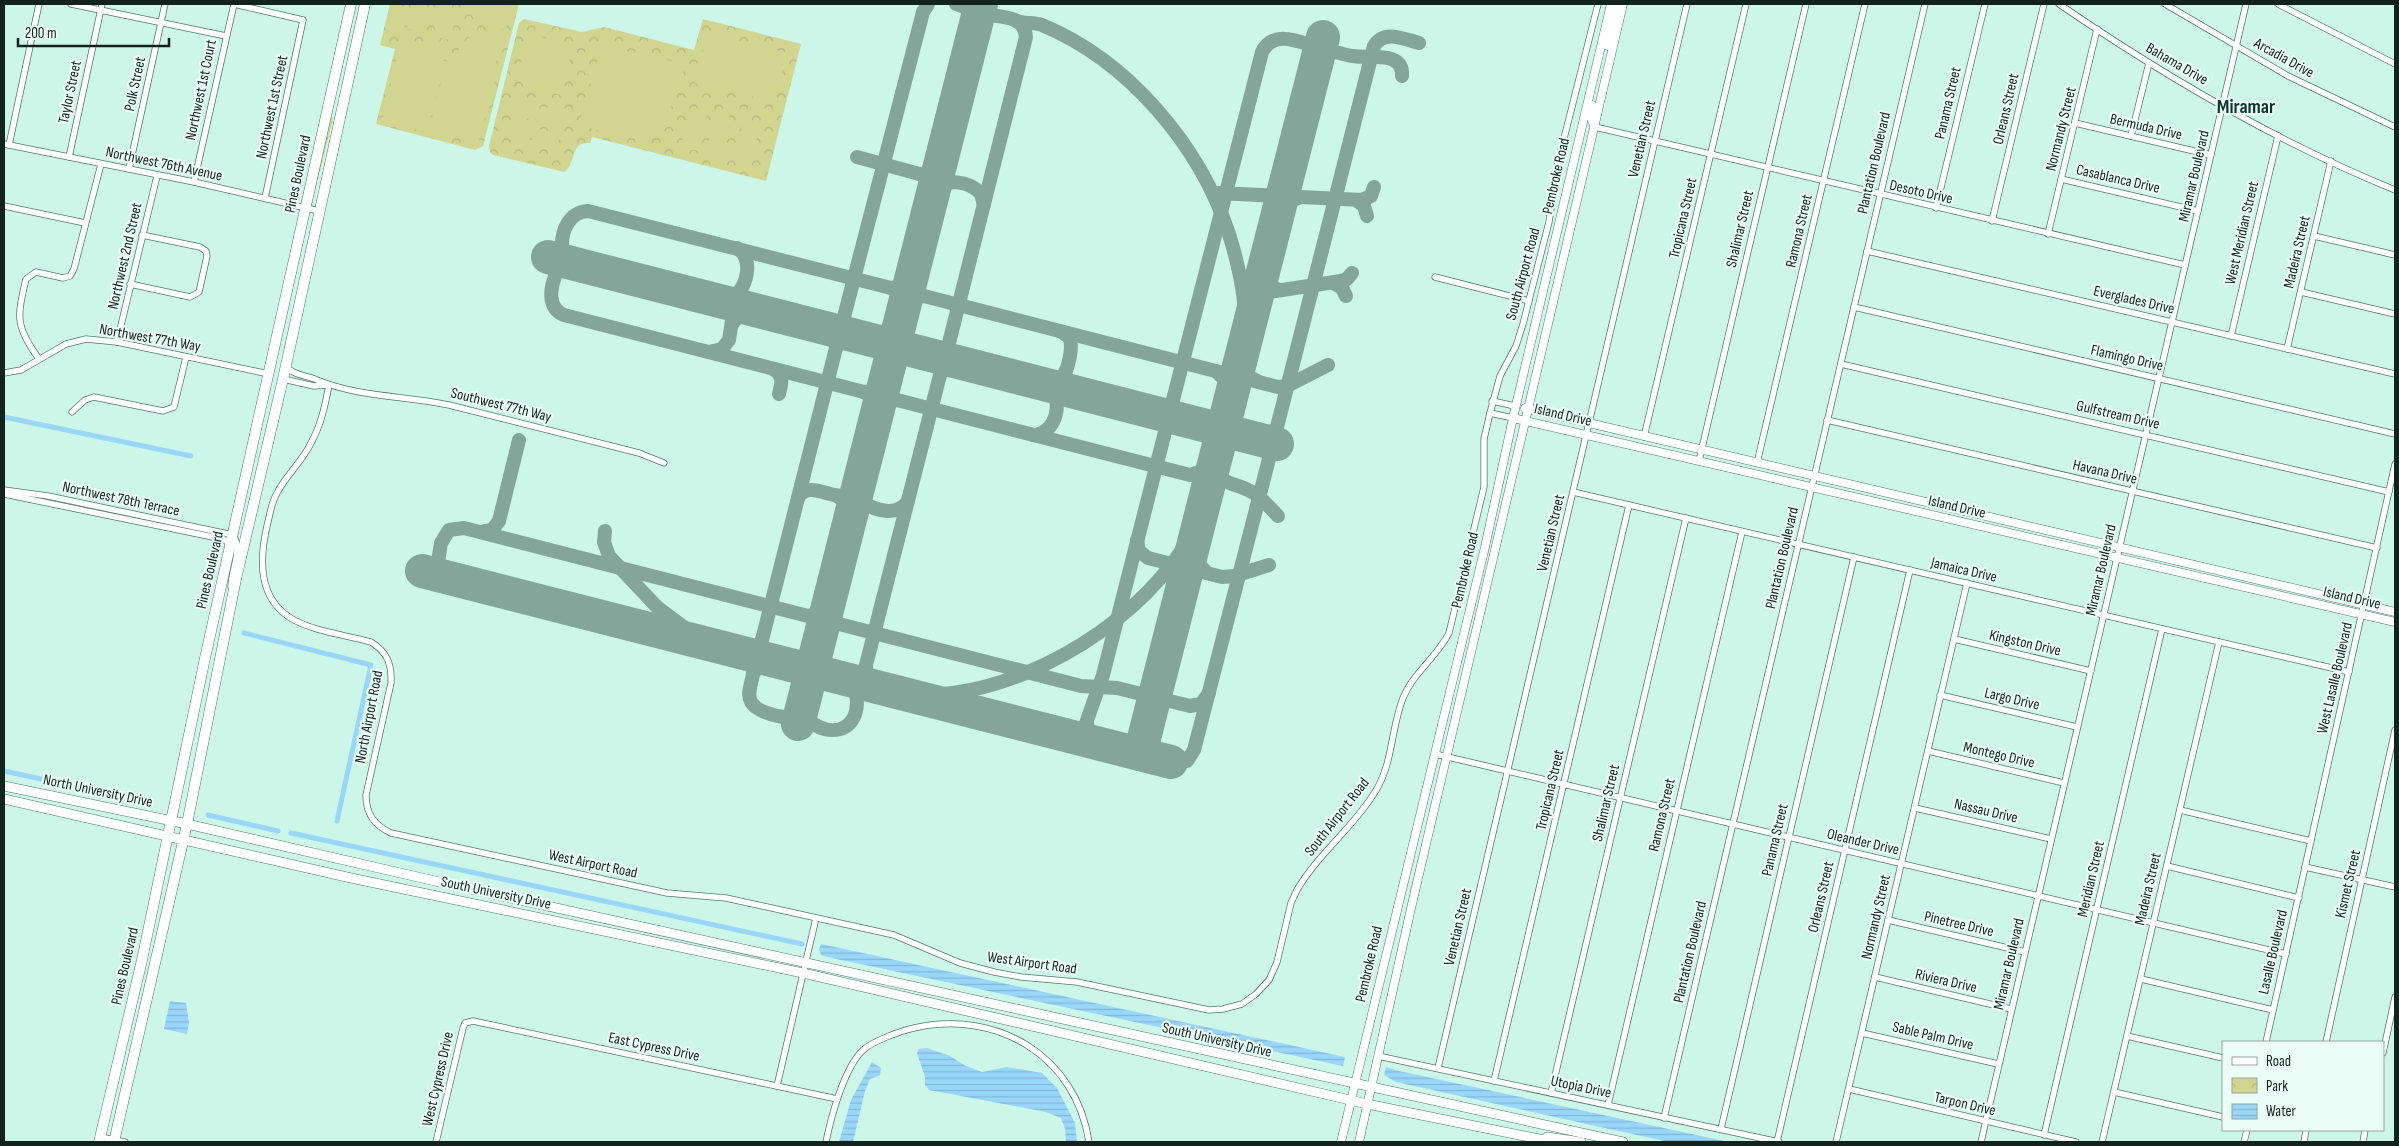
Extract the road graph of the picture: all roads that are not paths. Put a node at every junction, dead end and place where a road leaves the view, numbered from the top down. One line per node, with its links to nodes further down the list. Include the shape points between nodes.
1 (39, 4): 37 (street)
2 (71, 4): 21 (street)
3 (165, 4): 22 (street, Polk Street)
4 (234, 4): 24 (street, Northwest 1st Court); 51 (street, Northwest 1st Street, via 303,20)
5 (351, 4): 53 (highway, Pines Boulevard)
6 (365, 4): 55 (highway, Pines Boulevard)
7 (1598, 4): 68 (street, South Airport Road, via 1557,166 1549,222)
8 (1612, 4): 26 (main road, Pembroke Road); 27 (main road, via 1616,8 1607,51)
9 (1623, 4): 27 (main road, Pembroke Road)
10 (1687, 4): 36 (street, Venetian Street)
11 (1746, 4): 38 (street, Tropicana Street)
12 (1806, 4): 44 (street, Shalimar Street)
13 (1865, 4): 47 (street, Ramona Street)
14 (1925, 4): 50 (street, Plantation Boulevard)
15 (1985, 4): 54 (street, Panama Street)
16 (2044, 4): 57 (street, Orleans Street)
17 (2059, 4): 23 (street, Bahama Drive)
18 (2165, 4): 25 (street, Arcadia Drive)
19 (2246, 4): 25 (street, Miramar Boulevard)
20 (2278, 4): 29 (street)
21 (102, 7): 22 (street); 40 (street, Taylor Street)
22 (161, 22): 24 (street); 43 (street, Polk Street)
23 (2097, 30): 28 (street, Bahama Drive); 31 (street, Normandy Street)
24 (226, 36): 48 (street, Northwest 1st Court)
25 (2237, 47): 30 (street, Miramar Boulevard); 33 (street, Arcadia Drive, via 2288,76)
26 (1599, 54): 32 (main road, via 1600,69 1590,116); 87 (main road, Pembroke Road)
27 (1610, 59): 32 (main road, Pembroke Road)
28 (2149, 63): 30 (street, Bahama Drive); 34 (street)
29 (2395, 64)
30 (2223, 105): 35 (street, Bahama Drive); 39 (street, Miramar Boulevard)
31 (2075, 123): 34 (street, Bermuda Drive); 46 (street, Normandy Street)
32 (1595, 127): 36 (street, Desoto Drive); 88 (main road, Pembroke Road)
33 (2395, 127)
34 (2130, 136): 39 (street, Bermuda Drive)
35 (2278, 136): 41 (street, Bahama Drive); 73 (street, West Meridian Street)
36 (1655, 142): 38 (street, Desoto Drive); 95 (street, Venetian Street)
37 (6, 145): 40 (street, Northwest 76th Avenue)
38 (1710, 154): 44 (street, Desoto Drive); 99 (street, Tropicana Street)
39 (2211, 155): 56 (street, Miramar Boulevard)
40 (69, 157): 42 (street, Northwest 76th Avenue)
41 (2331, 161): 49 (street, Bahama Drive); 61 (street, Madeira Street)
42 (101, 164): 43 (street, Northwest 76th Avenue); 58 (street)
43 (129, 169): 45 (street, Northwest 76th Avenue)
44 (1767, 169): 47 (street, Desoto Drive); 100 (street, Shalimar Street)
45 (157, 176): 48 (street, Northwest 76th Avenue); 60 (street, Northwest 2nd Street)
46 (2061, 179): 56 (street, Casablanca Drive); 59 (street, Normandy Street)
47 (1824, 181): 50 (street, Desoto Drive); 103 (street, Ramona Street)
48 (194, 182): 51 (street, Northwest 76th Avenue)
49 (2395, 190)
50 (1880, 195): 54 (street, Desoto Drive); 62 (street, Plantation Boulevard)
51 (265, 198): 53 (street, Northwest 76th Avenue)
52 (4, 206): 58 (street)
53 (305, 208): 55 (street, Northwest 76th Avenue); 70 (highway, Pines Boulevard)
54 (1936, 208): 57 (street, Desoto Drive)
55 (319, 211): 79 (highway, Pines Boulevard)
56 (2198, 211): 64 (street, Miramar Boulevard)
57 (1992, 221): 59 (street, Desoto Drive)
58 (85, 223): 77 (street, via 70,276 63,278 36,272 26,279 18,314 20,324)
59 (2048, 234): 64 (street, Desoto Drive)
60 (142, 235): 66 (street, Northwest 2nd Street); 66 (street, via 206,251 199,292 190,297)
61 (2314, 236): 63 (street); 67 (street, Madeira Street)
62 (1867, 251): 69 (street, Plantation Boulevard); 72 (street, Everglades Drive)
63 (2395, 256)
64 (2185, 265): 72 (street, Miramar Boulevard)
65 (1435, 278): 68 (street)
66 (130, 284): 74 (street, Northwest 2nd Street)
67 (2301, 292): 71 (street); 75 (street, Madeira Street)
68 (1529, 301): 86 (street, South Airport Road, via 1518,339)
69 (1854, 307): 78 (street, Plantation Boulevard); 84 (street, Flamingo Drive)
70 (282, 312): 81 (highway, Pines Boulevard); 83 (highway, via 277,362)
71 (2395, 314)
72 (2172, 322): 73 (street, Everglades Drive); 84 (street, Miramar Boulevard)
73 (2231, 336): 75 (street, Everglades Drive)
74 (117, 342): 76 (street, Northwest 77th Way); 77 (street, Northwest 77th Way, via 86,339 66,344)
75 (2287, 349): 82 (street, Everglades Drive)
76 (186, 357): 81 (street, Northwest 77th Way); 89 (street, via 174,407 170,410 163,412 94,397 85,400)
77 (40, 359): 80 (street, Northwest 77th Way, via 21,370)
78 (1840, 364): 94 (street, Plantation Boulevard); 98 (street, Gulfstream Drive)
79 (286, 367): 83 (highway, Pines Boulevard); 85 (street, Southwest 77th Way, via 295,374)
80 (4, 373)
81 (269, 374): 90 (highway, via 273,381); 115 (highway, Pines Boulevard)
82 (2395, 374)
83 (283, 379): 85 (street, Southwest 77th Way, via 314,386); 90 (highway, Pines Boulevard)
84 (2159, 379): 96 (street, Flamingo Drive); 98 (street, Miramar Boulevard)
85 (329, 385): 102 (street, Southwest 77th Way, via 382,397 449,405 632,451); 155 (street, North Airport Road, via 321,422 311,445 283,481 272,504 261,561 268,594 286,615 313,627 371,642 388,656 391,683 366,795)
86 (1492, 401): 87 (street); 91 (street, South Airport Road)
87 (1515, 406): 88 (main road, Island Drive); 92 (main road, Pembroke Road)
88 (1528, 409): 93 (main road, Pembroke Road); 95 (main road, Island Drive)
89 (72, 412)
90 (275, 413): 127 (highway, Pines Boulevard)
91 (1490, 413): 92 (street); 120 (street, South Airport Road, via 1484,439 1484,487)
92 (1513, 418): 93 (main road, Island Drive); 144 (main road, Pembroke Road)
93 (1525, 420): 97 (main road, Island Drive); 145 (main road, Pembroke Road)
94 (1827, 420): 105 (street, Plantation Boulevard); 108 (street, Havana Drive)
95 (1588, 423): 97 (street, Venetian Street); 99 (main road, Island Drive)
96 (2395, 434)
97 (1586, 435): 101 (main road, Island Drive); 109 (street, Venetian Street)
98 (2146, 435): 108 (street, Miramar Boulevard); 110 (street, Gulfstream Drive)
99 (1644, 437): 100 (main road, Island Drive)
100 (1701, 450): 101 (street, Shalimar Street); 103 (main road, Island Drive)
101 (1699, 461): 106 (main road, Island Drive)
102 (664, 463)
103 (1757, 463): 105 (main road, Island Drive)
104 (2395, 464): 110 (street, West Lasalle Boulevard)
105 (1814, 477): 106 (street, Plantation Boulevard); 118 (main road, Island Drive)
106 (1812, 487): 116 (street, Plantation Boulevard); 122 (main road, Island Drive)
107 (4, 490): 115 (street, Northwest 78th Terrace, via 48,496)
108 (2132, 491): 118 (street, Miramar Boulevard); 119 (street, Havana Drive)
109 (1573, 492): 112 (street, Jamaica Drive); 146 (street, Venetian Street)
110 (2389, 492): 119 (street, West Lasalle Boulevard)
111 (4, 494): 115 (street, Northwest 78th Terrace)
112 (1629, 505): 113 (street, Jamaica Drive); 148 (street, Tropicana Street)
113 (1686, 518): 114 (street, Jamaica Drive); 150 (street, Shalimar Street)
114 (1742, 532): 116 (street, Jamaica Drive); 154 (street, Ramona Street)
115 (231, 540): 125 (highway, Pines Boulevard); 127 (street, via 238,545 231,578)
116 (1798, 544): 121 (street, Jamaica Drive); 158 (street, Plantation Boulevard)
117 (1463, 547): 120 (street)
118 (2119, 548): 122 (street, Miramar Boulevard); 126 (main road, Island Drive)
119 (2377, 548): 126 (street, West Lasalle Boulevard)
120 (1470, 549): 186 (street, South Airport Road, via 1449,633 1404,697 1379,786 1300,884 1291,903 1275,969 1266,985)
121 (1854, 556): 123 (street, Jamaica Drive); 161 (street, Panama Street)
122 (2117, 558): 129 (main road, Island Drive); 130 (street, Miramar Boulevard)
123 (1910, 570): 124 (street, Jamaica Drive); 164 (street, Orleans Street)
124 (1967, 583): 130 (street, Jamaica Drive); 133 (street, Normandy Street)
125 (218, 600): 135 (highway, Pines Boulevard); 136 (highway, via 212,655)
126 (2364, 605): 128 (main road, Island Drive); 129 (street, West Lasalle Boulevard)
127 (230, 606): 136 (highway, Pines Boulevard)
128 (2395, 612)
129 (2362, 614): 131 (main road, Island Drive); 138 (street, West Lasalle Boulevard)
130 (2104, 615): 132 (street, Jamaica Drive); 137 (street, Miramar Boulevard)
131 (2395, 622)
132 (2162, 629): 134 (street, Jamaica Drive); 172 (street, Meridian Street)
133 (1954, 639): 137 (street, Kingston Drive); 139 (street, Normandy Street)
134 (2219, 642): 138 (street, Jamaica Drive); 153 (street, Madeira Street)
135 (205, 658): 140 (highway, via 212,667 206,704); 156 (highway, Pines Boulevard)
136 (219, 662): 140 (highway, Pines Boulevard)
137 (2091, 671): 141 (street, Miramar Boulevard)
138 (2349, 672): 163 (street, West Lasalle Boulevard)
139 (1940, 695): 141 (street, Largo Drive); 143 (street, Normandy Street)
140 (208, 720): 157 (highway, Pines Boulevard)
141 (2077, 727): 147 (street, Miramar Boulevard)
142 (2395, 730): 168 (street, Kismet Street)
143 (1928, 751): 147 (street, Montego Drive); 152 (street, Normandy Street)
144 (1435, 754): 145 (street, Oleander Drive); 201 (main road, Pembroke Road)
145 (1446, 756): 146 (street, Oleander Drive); 196 (main road, Pembroke Road)
146 (1507, 772): 148 (street, Oleander Drive); 199 (street, Venetian Street)
147 (2064, 783): 162 (street, Miramar Boulevard)
148 (1564, 785): 150 (street, Oleander Drive); 200 (street, Tropicana Street)
149 (4, 786): 156 (main road, North University Drive)
150 (1620, 798): 154 (street, Oleander Drive); 206 (street, Shalimar Street)
151 (4, 799): 159 (main road, North University Drive)
152 (1914, 808): 162 (street, Nassau Drive); 165 (street, Normandy Street)
153 (2180, 810): 163 (street); 166 (street, Madeira Street)
154 (1676, 811): 158 (street, Oleander Drive); 210 (street, Ramona Street)
155 (370, 817): 173 (street, West Airport Road, via 380,828 391,833 667,893 726,898)
156 (171, 820): 157 (main road, North University Drive); 159 (highway, Pines Boulevard)
157 (187, 824): 160 (highway, Pines Boulevard); 179 (main road, South University Drive)
158 (1732, 824): 161 (street, Oleander Drive); 212 (street, Plantation Boulevard)
159 (169, 835): 160 (main road, North University Drive); 178 (highway, Pines Boulevard)
160 (183, 838): 180 (main road, South University Drive, via 352,878); 184 (highway, Pines Boulevard)
161 (1788, 838): 164 (street, Oleander Drive); 214 (street, Panama Street)
162 (2051, 839): 170 (street, Miramar Boulevard)
163 (2312, 841): 167 (street, West Lasalle Boulevard)
164 (1845, 850): 165 (street, Oleander Drive); 229 (street, Orleans Street)
165 (1901, 864): 170 (street, Oleander Drive); 174 (street, Normandy Street)
166 (2167, 866): 171 (street); 175 (street, Madeira Street)
167 (2306, 867): 168 (street); 171 (street, Lasalle Boulevard)
168 (2362, 880): 169 (street); 193 (street, Kismet Street)
169 (2395, 887)
170 (2038, 896): 172 (street, Oleander Drive); 176 (street, Miramar Boulevard)
171 (2299, 898): 177 (street, Lasalle Boulevard)
172 (2097, 910): 175 (street, Oleander Drive); 215 (street, Meridian Street)
173 (816, 918): 179 (street); 186 (street, West Airport Road, via 894,935 960,963 994,972 1077,982 1203,1009 1223,1009)
174 (1888, 920): 176 (street, Pinetree Drive); 181 (street, Normandy Street)
175 (2153, 923): 177 (street, Oleander Drive); 182 (street, Madeira Street)
176 (2024, 952): 187 (street, Miramar Boulevard)
177 (2286, 954): 188 (street, Lasalle Boulevard)
178 (142, 960): 183 (highway, Pines Boulevard); 184 (highway, via 145,981)
179 (805, 962): 180 (street); 201 (main road, South University Drive)
180 (803, 972): 202 (street); 208 (main road, South University Drive)
181 (1875, 977): 187 (street, Riviera Drive); 190 (street, Normandy Street)
182 (2141, 979): 188 (street); 191 (street, Madeira Street)
183 (136, 985): 195 (highway, via 142,991 132,1040); 217 (highway, Pines Boulevard)
184 (151, 985): 195 (highway, Pines Boulevard)
185 (2395, 997): 194 (street)
186 (1248, 1000)
187 (2012, 1009): 198 (street, Miramar Boulevard)
188 (2273, 1010): 192 (street, Lasalle Boulevard)
189 (465, 1022): 202 (street, East Cypress Drive, via 473,1021); 221 (street, West Cypress Drive)
190 (1862, 1033): 198 (street, Sable Palm Drive); 204 (street, Normandy Street)
191 (2127, 1036): 197 (street); 205 (street, Madeira Street)
192 (2266, 1041)
193 (2326, 1041)
194 (2384, 1048)
195 (136, 1050): 218 (highway, Pines Boulevard)
196 (1378, 1056): 199 (street, Utopia Drive); 203 (main road, Pembroke Road)
197 (2222, 1058)
198 (1998, 1064): 213 (street, Miramar Boulevard)
199 (1438, 1068): 200 (street, Utopia Drive)
200 (1494, 1081): 206 (street, Utopia Drive)
201 (1354, 1084): 203 (main road, South University Drive); 208 (main road, Pembroke Road)
202 (777, 1086): 207 (street, East Cypress Drive)
203 (1371, 1088): 209 (main road, Pembroke Road); 219 (main road, South University Drive)
204 (1848, 1089): 213 (street, Tarpon Drive); 230 (street, Normandy Street)
205 (2114, 1092): 211 (street); 233 (street, Madeira Street)
206 (1551, 1093): 210 (street, Utopia Drive)
207 (837, 1099): 222 (street); 223 (street, via 858,1056 876,1043 908,1030 949,1023 987,1028 1022,1042 1046,1060 1066,1083 1084,1118)
208 (1350, 1100): 209 (main road, South University Drive); 224 (main road, Pembroke Road)
209 (1367, 1104): 216 (main road, South University Drive); 225 (main road, Pembroke Road)
210 (1608, 1105): 212 (street, Utopia Drive)
211 (2222, 1117)
212 (1664, 1118): 214 (street, Utopia Drive)
213 (1986, 1121): 215 (street, Tarpon Drive); 231 (street, Miramar Boulevard)
214 (1721, 1130): 229 (street, Utopia Drive)
215 (2044, 1135): 232 (street, Tarpon Drive)
216 (1527, 1137): 226 (main road, South University Drive); 227 (main road, via 1535,1135)
217 (100, 1140): 218 (street)
218 (114, 1141): 220 (street)
219 (1610, 1141): 228 (main road, South University Drive)
220 (125, 1142)
221 (436, 1142)
222 (826, 1142)
223 (1089, 1142)
224 (1341, 1142)
225 (1359, 1142)
226 (1554, 1142)
227 (1581, 1142)
228 (1623, 1142)
229 (1778, 1142)
230 (1836, 1142)
231 (1981, 1142)
232 (2076, 1142)
233 (2102, 1142)

